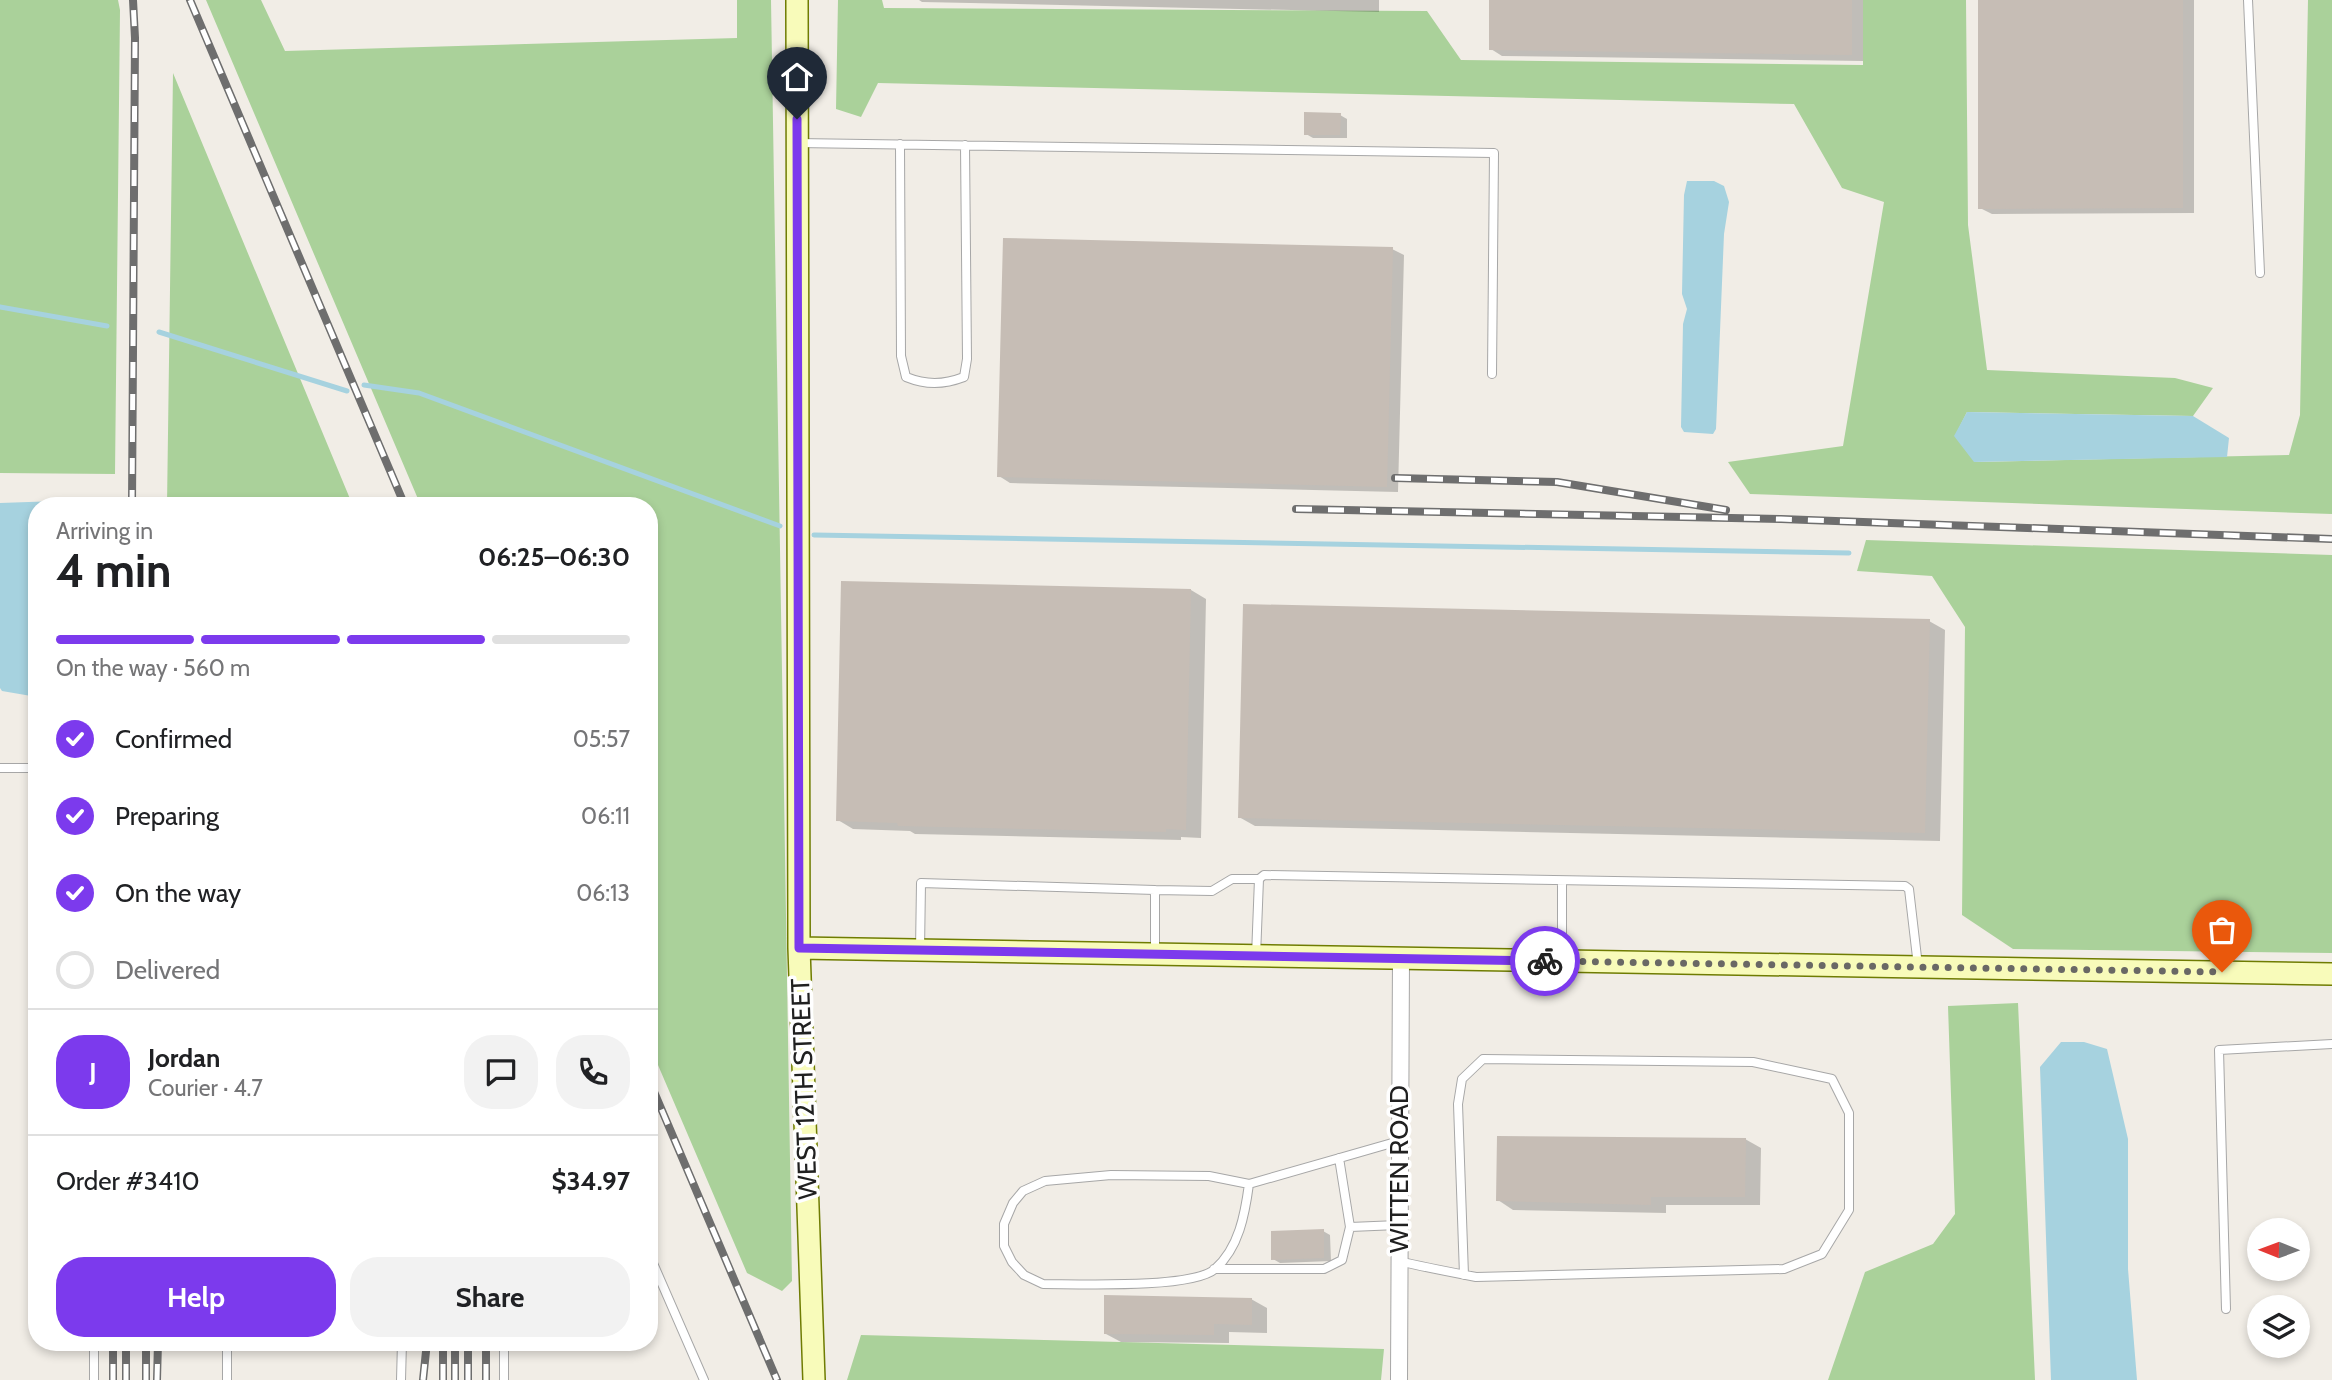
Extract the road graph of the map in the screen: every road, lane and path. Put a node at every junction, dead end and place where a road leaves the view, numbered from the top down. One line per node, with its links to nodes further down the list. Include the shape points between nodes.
1 (797, 0): 3 (street, WEST 12TH STREET)
2 (2248, 0): 6 (lane)
3 (797, 143): 4 (lane); 13 (street, WEST 12TH STREET)
4 (900, 144): 5 (lane); 5 (lane, via 901,356 906,377 946,384 964,377 967,359)
5 (965, 145): 7 (lane, via 1494,153)
6 (2260, 273)
7 (1492, 374)
8 (0, 768): 9 (lane)
9 (28, 768)
10 (1259, 879): 11 (lane); 12 (lane, via 1232,879 1212,891); 16 (lane)
11 (1562, 881): 18 (lane); 19 (lane, via 1905,886)
12 (1155, 890): 14 (lane, via 921,883); 15 (lane)
13 (799, 948): 14 (street); 41 (street, WEST 12TH STREET)
14 (920, 950): 15 (street)
15 (1155, 954): 16 (street)
16 (1256, 956): 17 (street)
17 (1401, 958): 18 (street); 22 (street, WITTEN ROAD)
18 (1562, 961): 19 (street)
19 (1919, 968): 20 (street)
20 (2332, 974)
21 (2332, 1044): 31 (lane, via 2219,1050)
22 (1399, 1141): 23 (lane); 25 (street, WITTEN ROAD)
23 (1339, 1158): 24 (lane); 26 (lane)
24 (1250, 1184): 28 (lane, via 1237,1237); 28 (lane, via 1209,1176 1111,1175 1045,1181 1023,1191 1004,1224 1004,1246 1012,1262 1024,1275 1043,1284 1172,1282)
25 (1398, 1225): 26 (lane); 27 (street, WITTEN ROAD)
26 (1350, 1227): 28 (lane, via 1342,1260 1324,1269)
27 (1398, 1261): 30 (lane); 42 (street, WITTEN ROAD)
28 (1214, 1269)
29 (658, 1275): 40 (lane)
30 (1464, 1275): 30 (lane, via 1784,1269 1822,1254 1849,1210 1849,1113 1832,1079 1754,1062 1483,1059 1462,1079 1458,1104)
31 (2226, 1309)
32 (94, 1351): 36 (lane)
33 (228, 1351): 37 (lane)
34 (402, 1351): 38 (lane)
35 (504, 1351): 39 (lane)
36 (94, 1380)
37 (227, 1380)
38 (401, 1380)
39 (503, 1380)
40 (704, 1380)
41 (814, 1380)
42 (1399, 1380)

